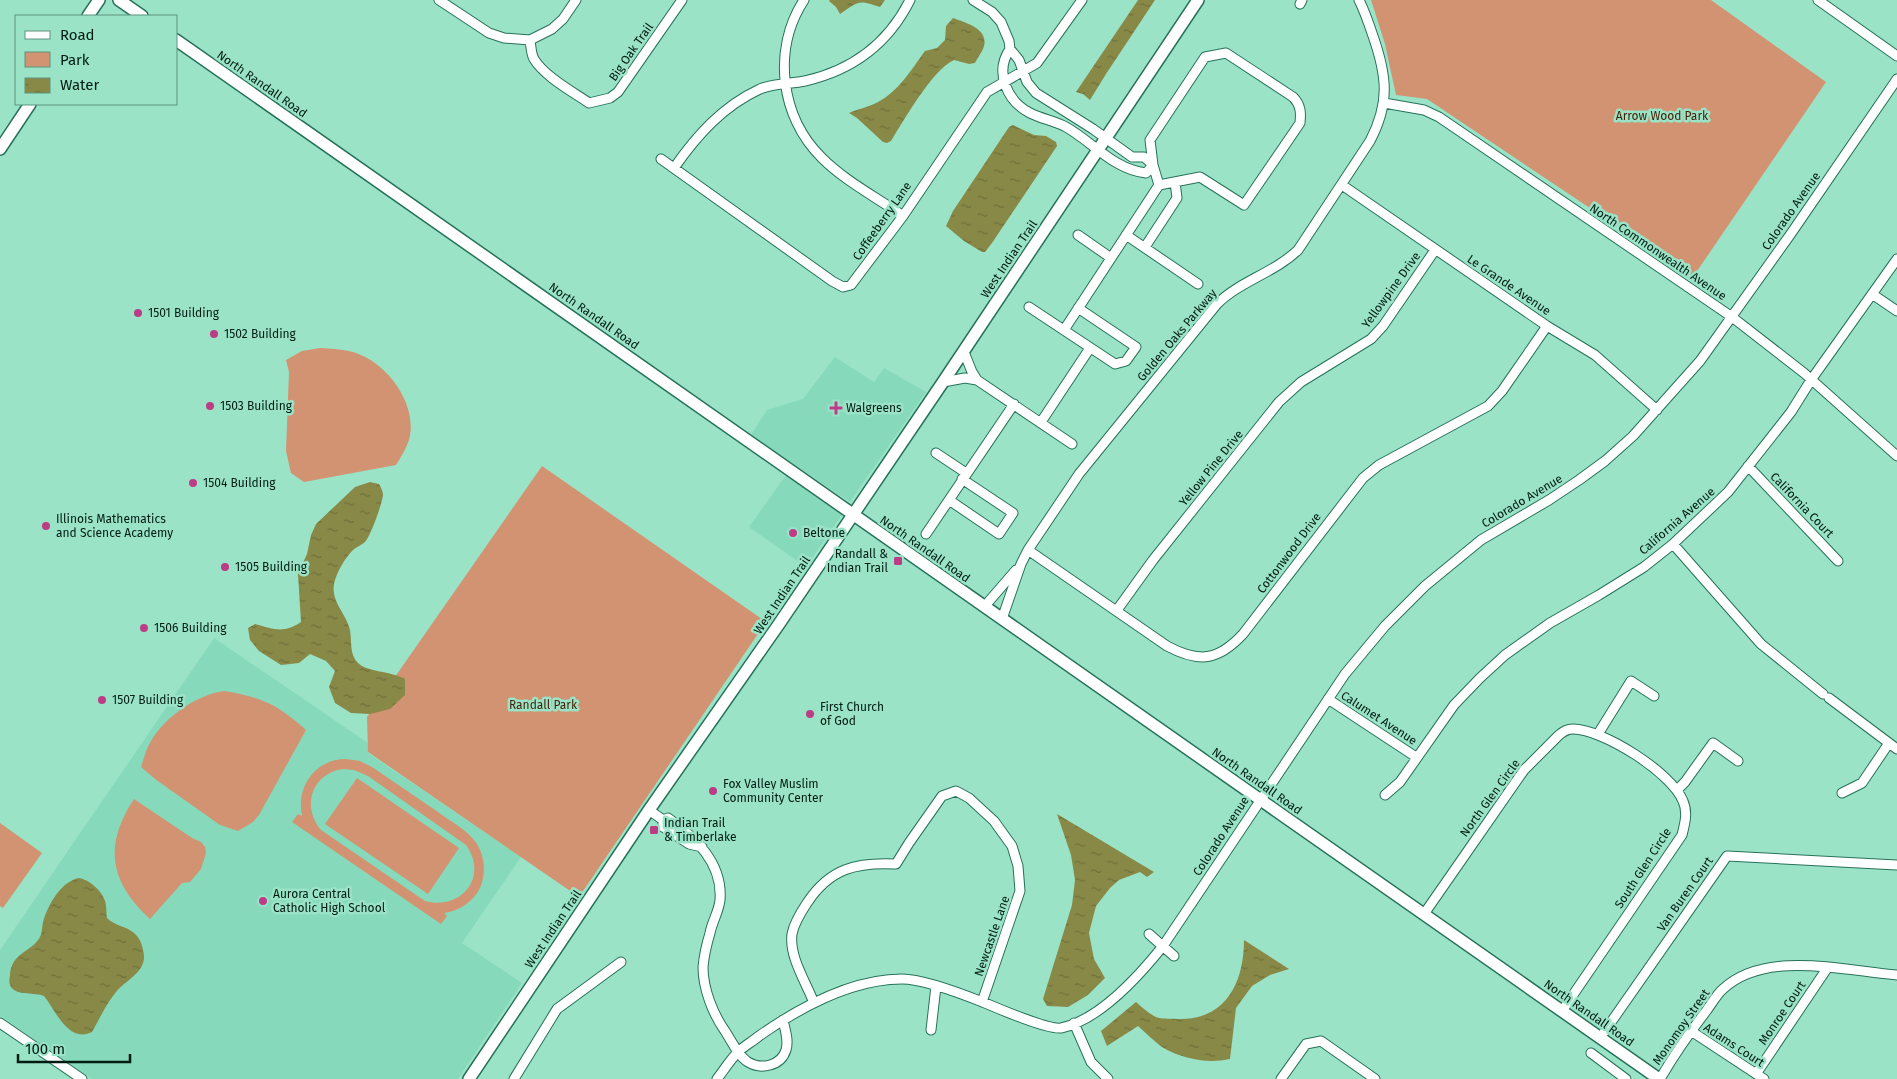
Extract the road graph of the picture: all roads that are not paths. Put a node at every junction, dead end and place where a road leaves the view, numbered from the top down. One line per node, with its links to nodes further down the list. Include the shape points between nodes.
1 (99, 0): 13 (main road)
2 (119, 0): 14 (main road)
3 (439, 0): 15 (street, via 489,33)
4 (576, 0): 15 (street, via 563,20)
5 (682, 0): 15 (street, Big Oak Trail, via 624,86 610,98 589,103 547,74 533,59)
6 (804, 0): 22 (street, via 792,23 785,49)
7 (910, 0): 22 (street, via 897,24 868,54 828,74)
8 (973, 0): 17 (street, via 1001,22 1010,41)
9 (1082, 0): 19 (street, Coffeeberry Lane, via 1037,63)
10 (1198, 0): 25 (main road, West Indian Trail)
11 (1359, 0): 23 (street, Golden Oaks Parkway, via 1383,70)
12 (1818, 0): 18 (street)
13 (89, 15)
14 (141, 15)
15 (530, 40)
16 (178, 41): 64 (main road, North Randall Road)
17 (1010, 49): 19 (street); 21 (street, via 1004,57)
18 (1897, 56)
19 (1024, 71): 21 (street, Coffeeberry Lane); 25 (street, via 1027,82 1041,98)
20 (1897, 79): 46 (street, Colorado Avenue)
21 (1003, 82): 27 (street, via 1019,106 1066,127); 34 (street, Coffeeberry Lane, via 987,92 976,106)
22 (785, 84): 30 (street, via 761,88 720,113); 34 (street, via 792,116 822,158)
23 (1384, 103): 33 (street, Golden Oaks Parkway, via 1377,128); 46 (street, North Commonwealth Avenue, via 1424,110 1439,117)
24 (29, 105): 26 (main road)
25 (1106, 139): 27 (main road, West Indian Trail); 29 (street, via 1132,157 1144,157)
26 (0, 149)
27 (1098, 151): 29 (street, via 1135,172 1146,173); 50 (main road, West Indian Trail)
28 (661, 159): 30 (street, Coffeeberry Lane)
29 (1153, 165): 31 (street, via 1150,140 1153,133 1204,57 1226,53 1298,102 1300,123 1244,206 1203,178); 32 (street)
30 (674, 168): 34 (street, Coffeeberry Lane, via 843,287 854,282)
31 (1175, 182): 32 (street); 37 (street, via 1177,198)
32 (1159, 186): 35 (street)
33 (1342, 186): 38 (street, Le Grande Avenue); 67 (street, Golden Oaks Parkway, via 1291,257 1234,289 1209,313 1079,474)
34 (903, 216)
35 (1126, 234): 37 (street); 39 (street)
36 (1078, 235): 39 (street)
37 (1145, 247): 41 (street)
38 (1435, 250): 47 (street, Le Grande Avenue); 51 (street, Yellowpine Drive, via 1371,339)
39 (1111, 258): 44 (street)
40 (1897, 259): 42 (street, California Avenue)
41 (1198, 284)
42 (1872, 294): 45 (street); 53 (street, California Avenue)
43 (1029, 307): 48 (street)
44 (1078, 308): 48 (street); 49 (street, via 1136,347 1126,362 1115,364)
45 (1897, 311)
46 (1732, 317): 53 (street, North Commonwealth Avenue); 56 (street, Colorado Avenue, via 1700,361)
47 (1547, 326): 56 (street, Le Grande Avenue, via 1595,354); 71 (street, Cottonwood Drive, via 1488,406 1379,465 1363,478 1231,647 1217,656 1193,657 1179,652)
48 (1064, 330): 49 (street)
49 (1090, 348): 57 (street)
50 (964, 352): 52 (street); 54 (main road, West Indian Trail)
51 (1340, 359): 71 (street, Yellow Pine Drive, via 1301,382 1279,402)
52 (978, 380): 54 (street, via 965,378); 55 (street)
53 (1811, 380): 60 (street, North Commonwealth Avenue); 61 (street, California Avenue, via 1791,412)
54 (943, 382): 64 (main road, West Indian Trail)
55 (1014, 404): 57 (street); 62 (street)
56 (1657, 410): 74 (street, Colorado Avenue, via 1605,461 1549,500 1481,540 1425,586 1385,626)
57 (1041, 422): 58 (street)
58 (1072, 444)
59 (936, 453): 62 (street)
60 (1897, 456)
61 (1748, 466): 66 (street, California Avenue, via 1728,492); 68 (street, California Court)
62 (964, 476): 63 (street); 63 (street, via 1013,513 999,534)
63 (948, 500): 65 (street)
64 (853, 515): 70 (main road, North Randall Road); 84 (main road, West Indian Trail)
65 (926, 534)
66 (1673, 544): 76 (street, via 1774,656); 78 (street, California Avenue, via 1504,655 1454,706)
67 (1028, 550): 69 (street, Golden Oaks Parkway); 71 (street, Cottonwood Drive)
68 (1838, 561)
69 (1021, 564): 70 (street, Golden Oaks Parkway); 72 (street, Golden Oaks Parkway)
70 (984, 607): 72 (main road, North Randall Road)
71 (1117, 610)
72 (1002, 620): 83 (main road, North Randall Road)
73 (1654, 696): 75 (street, via 1631,681)
74 (1328, 699): 78 (street, Calumet Avenue); 83 (street, Colorado Avenue)
75 (1598, 734): 80 (street, South Glen Circle, via 1659,772); 86 (street, North Glen Circle, via 1566,730 1540,752 1524,770)
76 (1889, 743): 77 (street); 81 (street, via 1862,783)
77 (1897, 749)
78 (1416, 757): 82 (street, California Avenue, via 1400,782)
79 (1738, 761): 80 (street, via 1713,743)
80 (1677, 790): 96 (street, South Glen Circle, via 1686,809 1682,835)
81 (1842, 794)
82 (1386, 795)
83 (1259, 800): 86 (main road, North Randall Road); 88 (street, Colorado Avenue)
84 (648, 810): 103 (street, via 663,820 668,818 688,832 718,873 720,901 703,967 717,1020); 106 (main road, West Indian Trail)
85 (1897, 865): 102 (street, Van Buren Court, via 1727,856)
86 (1424, 914): 96 (main road, North Randall Road)
87 (1148, 934): 88 (street)
88 (1163, 946): 89 (street); 99 (street, Colorado Avenue, via 1100,1010)
89 (1174, 956)
90 (621, 962): 108 (street, via 557,1009)
91 (1828, 966): 92 (street, Monomoy Street); 101 (street, Monomoy Street, via 1779,966 1742,976 1723,989); 105 (street, Monroe Court)
92 (1897, 976)
93 (936, 986): 94 (street, Colorado Avenue); 95 (street, Colorado Avenue, via 904,978 877,981); 100 (street)
94 (982, 1002): 95 (street, Newcastle Lane, via 1020,891 1018,866 1012,846 994,821 969,798 956,791 942,796 896,864 855,866 834,874 815,890 792,934 794,956); 99 (street, Colorado Avenue, via 1059,1029)
95 (814, 1003): 97 (street, Colorado Avenue)
96 (1562, 1011): 102 (main road, North Randall Road)
97 (783, 1020): 103 (street, Colorado Avenue); 103 (street, via 787,1036 782,1058 771,1065 758,1066 748,1063)
98 (0, 1023): 107 (street)
99 (1074, 1024): 110 (street, via 1091,1062)
100 (932, 1030)
101 (1691, 1031): 105 (street, Adams Court); 114 (street, Monomoy Street)
102 (1600, 1038): 114 (main road, North Randall Road)
103 (739, 1052): 109 (street, Colorado Avenue)
104 (1590, 1053): 113 (street)
105 (1760, 1076)
106 (474, 1077)
107 (82, 1079)
108 (514, 1079)
109 (717, 1079)
110 (1108, 1079)
111 (1281, 1079): 112 (street, via 1306,1044 1321,1041)
112 (1375, 1079)
113 (1626, 1079)
114 (1660, 1079)

